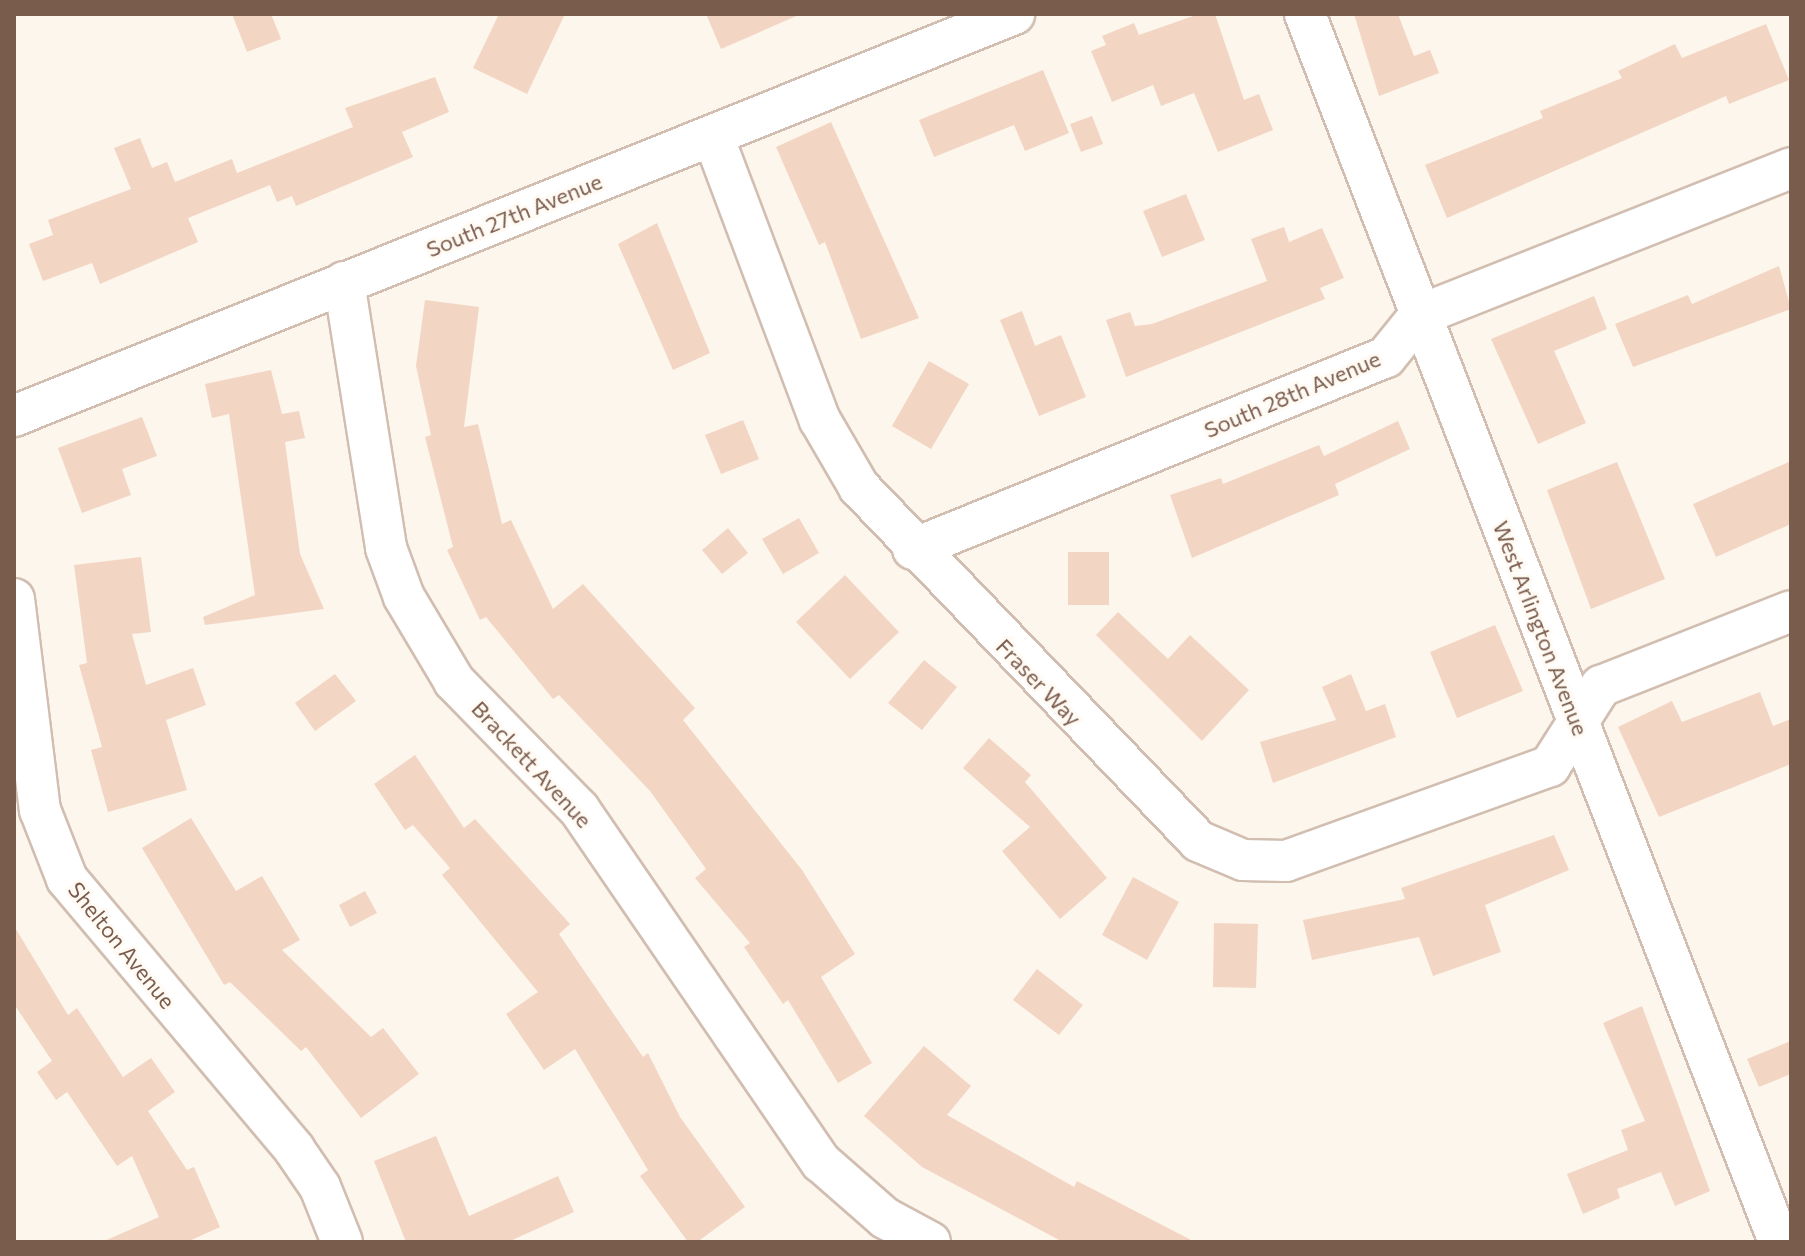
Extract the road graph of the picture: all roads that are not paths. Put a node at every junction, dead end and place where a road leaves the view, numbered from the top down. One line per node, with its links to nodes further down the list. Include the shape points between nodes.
1 (1014, 14): 3 (street, South 27th Avenue)
2 (1305, 14): 6 (street, West Arlington Avenue)
3 (713, 136): 5 (street, South 27th Avenue); 8 (street, Fraser Way, via 820,420 859,487)
4 (1791, 168): 6 (street, South 28th Avenue)
5 (344, 282): 7 (street, South 27th Avenue); 14 (street, Brackett Avenue, via 386,548 404,597 454,681 579,809 821,1162 885,1218)
6 (1420, 315): 8 (street, South 28th Avenue, via 1386,357); 11 (street, West Arlington Avenue)
7 (14, 416)
8 (913, 549): 11 (street, Fraser Way, via 1159,808 1198,841 1243,860 1286,861 1335,849 1550,766)
9 (14, 599): 13 (street, Shelton Avenue, via 40,810 67,879 294,1149)
10 (1791, 611): 11 (street, Fraser Way, via 1601,686)
11 (1579, 727): 12 (street, West Arlington Avenue)
12 (1776, 1237)
13 (342, 1242)
14 (930, 1242)

